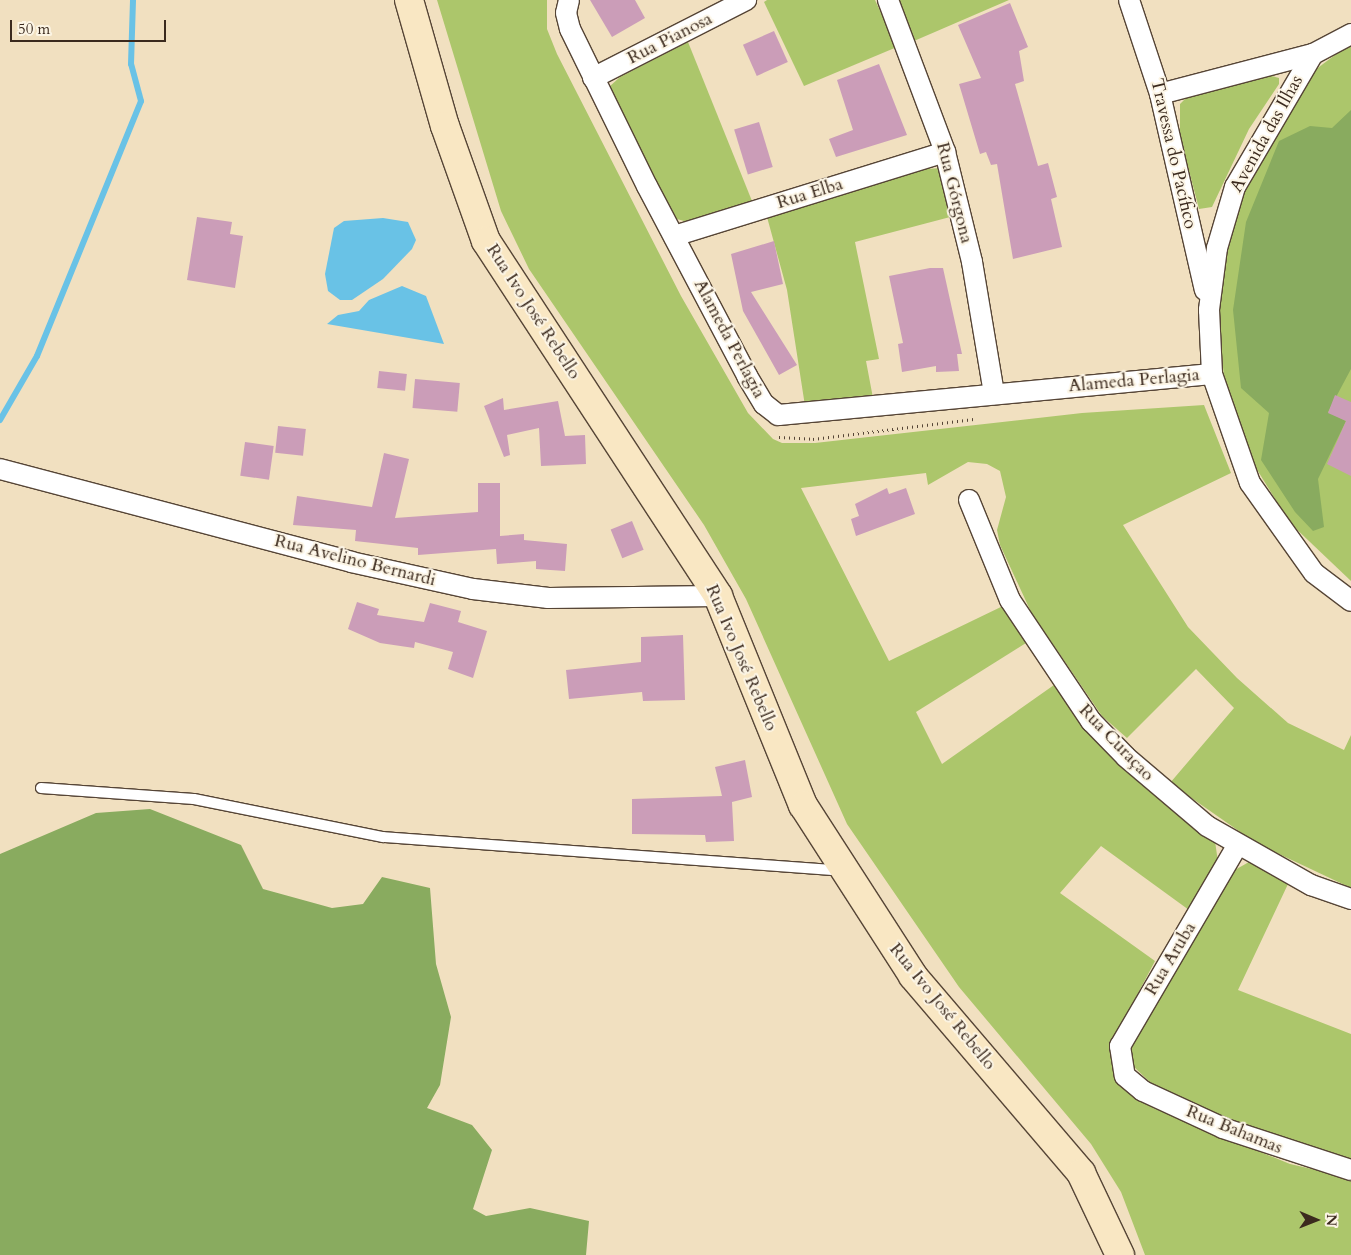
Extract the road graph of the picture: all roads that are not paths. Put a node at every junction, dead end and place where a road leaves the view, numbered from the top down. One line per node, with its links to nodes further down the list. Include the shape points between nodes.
1 (409, 0): 17 (street, Rua Ivo José Rebello, via 447,135 486,241)
2 (569, 0): 8 (street, Alameda Perlagia, via 566,13 570,29)
3 (746, 0): 8 (street, Rua Pianosa)
4 (888, 0): 10 (street, Rua Górgona)
5 (1128, 0): 9 (street, Travessa do Pacífico)
6 (1351, 34): 7 (street)
7 (1313, 54): 9 (street); 12 (street, Avenida das Ilhas, via 1235,187 1217,248)
8 (593, 78): 11 (street, Alameda Perlagia)
9 (1160, 94): 12 (street, Travessa do Pacífico)
10 (945, 152): 11 (street, Rua Elba); 14 (street, Rua Górgona, via 972,262)
11 (674, 236): 14 (street, Alameda Perlagia, via 746,376 764,404 778,416)
12 (1209, 310): 13 (street, Avenida das Ilhas)
13 (1212, 374): 14 (street, Alameda Perlagia); 18 (street, Avenida das Ilhas, via 1239,460 1264,508 1314,573)
14 (994, 394)
15 (0, 469): 17 (street, Rua Avelino Bernardi, via 351,562 473,589 548,598)
16 (970, 500): 20 (street, Rua Curaçao, via 1010,600 1091,721 1167,794)
17 (718, 596): 21 (street, Rua Ivo José Rebello, via 792,781)
18 (1351, 601)
19 (41, 788): 21 (lane, via 194,799 383,838)
20 (1237, 846): 22 (street, Rua Curaçao, via 1311,885); 23 (street, Rua Aruba, via 1120,1046)
21 (842, 871): 25 (street, Rua Ivo José Rebello, via 913,976 1080,1173)
22 (1351, 900)
23 (1124, 1076): 24 (street, Rua Bahamas, via 1143,1091 1223,1128)
24 (1351, 1170)
25 (1120, 1255)

